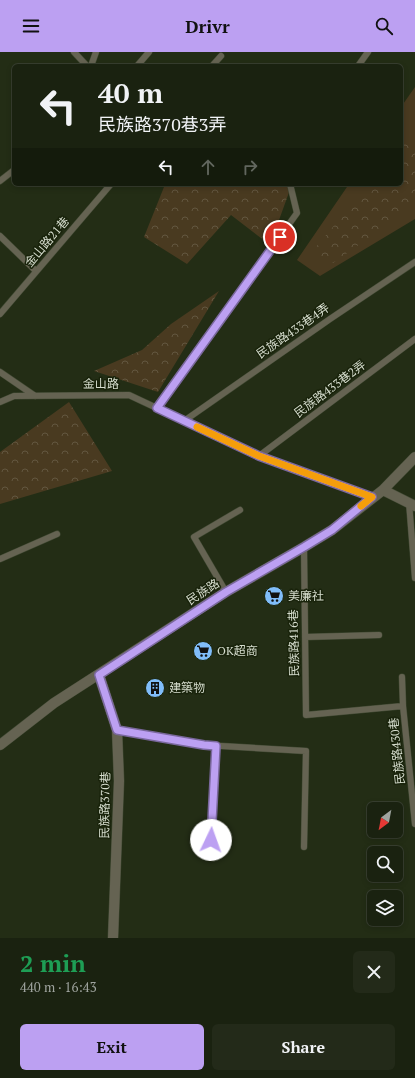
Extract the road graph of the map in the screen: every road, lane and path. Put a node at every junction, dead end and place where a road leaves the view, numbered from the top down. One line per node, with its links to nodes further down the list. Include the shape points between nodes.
1 (74, 52): 6 (lane)
2 (96, 52): 7 (lane)
3 (149, 52): 8 (lane)
4 (368, 52): 10 (lane)
5 (221, 56): 9 (lane)
6 (86, 64)
7 (92, 64)
8 (139, 64)
9 (214, 64)
10 (359, 64)
11 (12, 172): 12 (lane)
12 (0, 181)
13 (109, 186): 17 (lane, 金山路21巷)
14 (290, 186): 23 (lane, via 297,213)
15 (0, 236): 17 (lane)
16 (415, 262): 24 (lane, 民族路433巷4弄)
17 (36, 271): 18 (lane, 金山路21巷)
18 (0, 314)
19 (415, 339): 25 (lane, 民族路433巷2弄)
20 (0, 372): 21 (lane)
21 (35, 396): 22 (lane, 金山路, via 14,396); 23 (lane, 金山路, via 129,395)
22 (0, 402)
23 (157, 408): 24 (lane, 金山路)
24 (184, 421): 25 (lane, 金山路)
25 (259, 456): 28 (lane, 金山路)
26 (415, 456): 27 (street, 民族路)
27 (382, 490): 28 (street, 民族路); 29 (street)
28 (372, 497): 32 (street, 民族路, via 332,530)
29 (412, 504): 34 (lane)
30 (240, 510): 35 (lane, via 194,537)
31 (56, 534): 33 (lane)
32 (304, 547): 35 (street, 民族路); 37 (lane, 民族路416巷)
33 (0, 559)
34 (415, 578)
35 (226, 592): 38 (street, 民族路)
36 (379, 635): 37 (lane)
37 (305, 637): 40 (lane, 民族路416巷, via 306,715)
38 (99, 675): 41 (street, 民族路370巷); 42 (street, 民族路, via 54,704)
39 (402, 677): 40 (lane, 民族路430巷)
40 (403, 706): 44 (lane, 民族路430巷)
41 (117, 730): 43 (lane); 47 (street, 民族路370巷, via 119,781)
42 (0, 745)
43 (216, 746): 45 (lane, via 306,751); 46 (lane)
44 (415, 824)
45 (304, 847)
46 (211, 855)
47 (113, 938)

